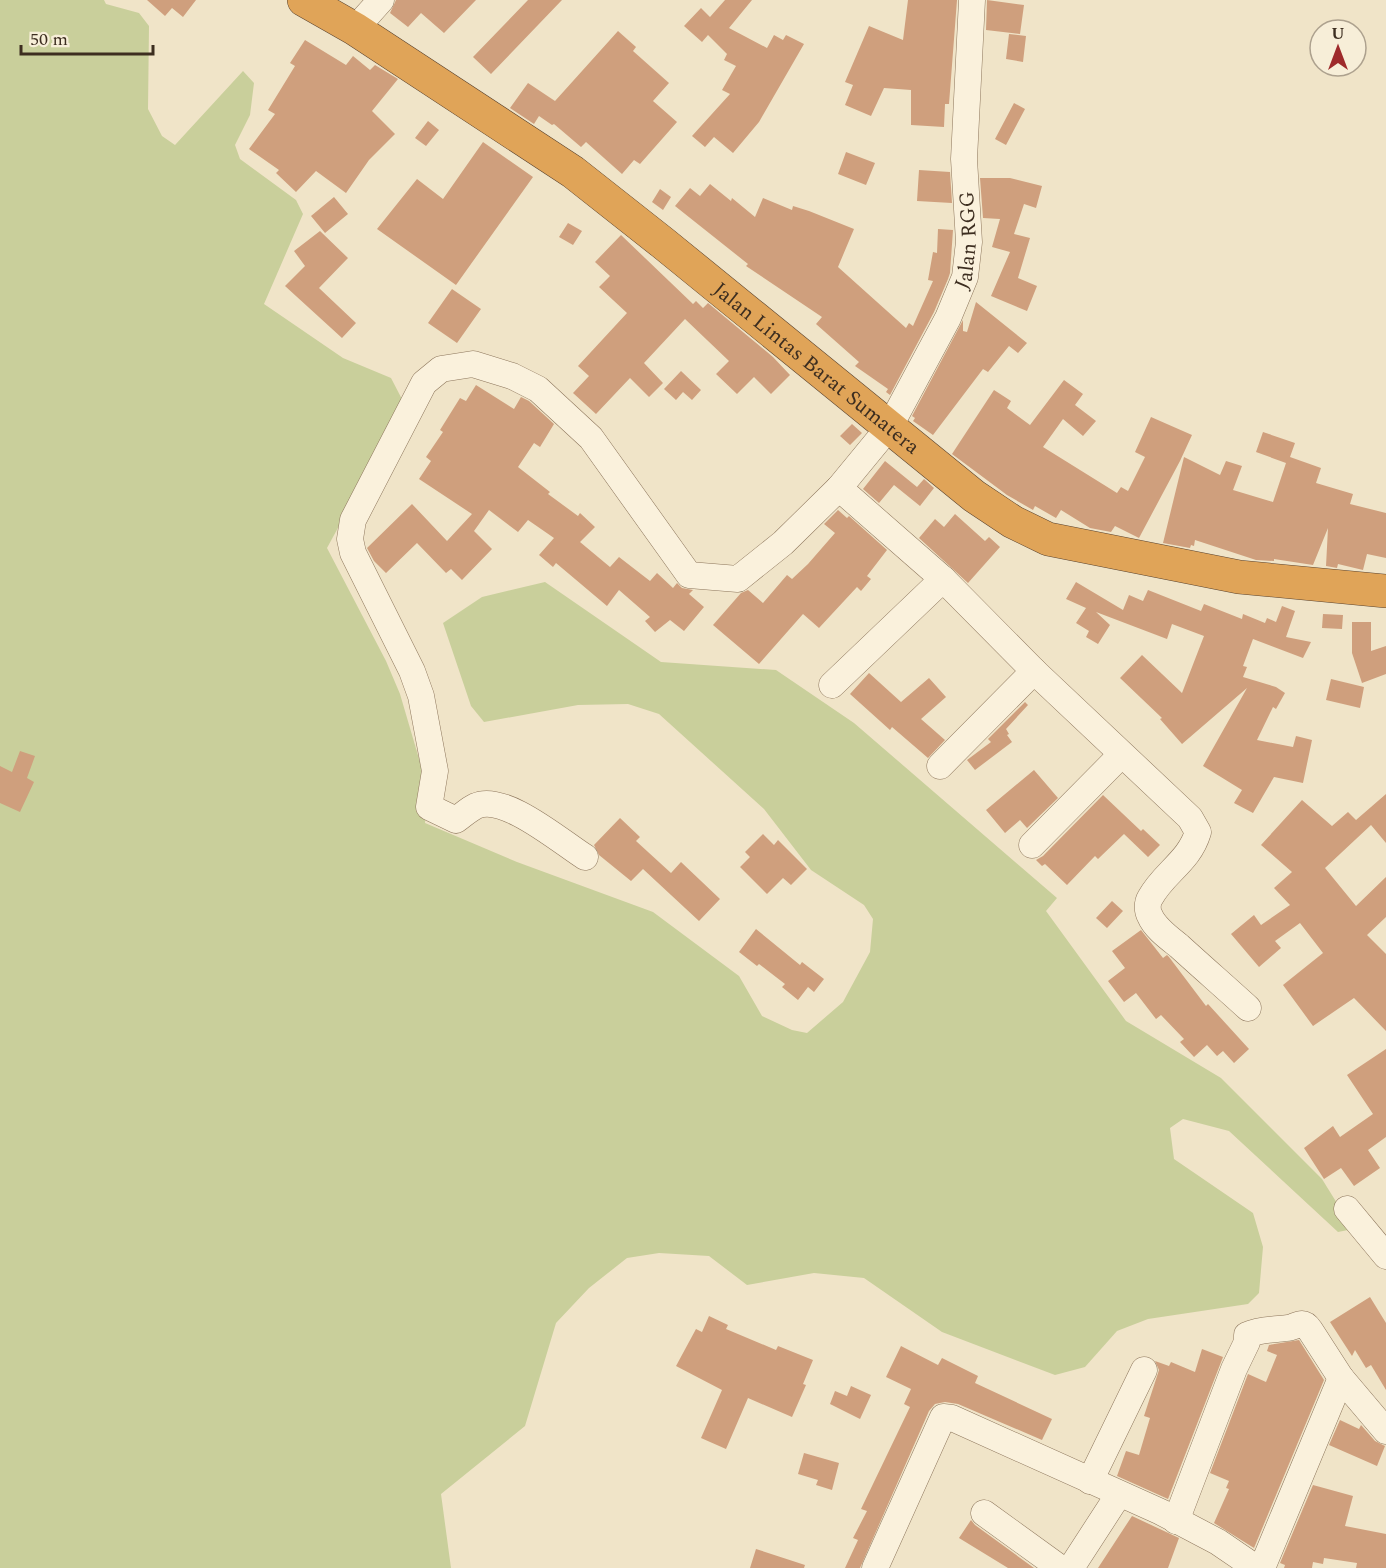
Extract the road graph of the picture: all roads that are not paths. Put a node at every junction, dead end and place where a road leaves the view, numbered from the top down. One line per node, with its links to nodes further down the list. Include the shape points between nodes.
1 (304, 0): 4 (highway, Jalan Lintas Barat Sumatera)
2 (381, 0): 4 (street)
3 (972, 0): 5 (street, Jalan RGG, via 964,159 969,242 965,277 948,318)
4 (354, 29): 5 (highway, Jalan Lintas Barat Sumatera, via 573,172)
5 (890, 426): 6 (street, Jalan RGG); 8 (highway, Jalan Lintas Barat Sumatera, via 974,496 1048,539 1239,577)
6 (839, 488): 7 (street); 14 (street, Jalan RGG, via 783,543 738,579 689,575 591,438 538,389 473,364 441,369 424,383 353,520 350,539 353,553 412,670 421,696 435,771 429,807 456,820 476,806 500,806 520,814)
7 (943, 579): 9 (street); 10 (street)
8 (1386, 591)
9 (1034, 671): 11 (street); 12 (street)
10 (832, 686)
11 (1121, 755): 13 (street); 15 (street, via 1190,818 1198,832 1186,857 1150,897 1150,916)
12 (940, 766)
13 (1032, 845)
14 (585, 857)
15 (1248, 1008)
16 (1347, 1209): 17 (street)
17 (1386, 1256)
18 (1144, 1370): 21 (street)
19 (1341, 1378): 20 (street); 24 (street, via 1305,1325 1247,1335); 29 (street)
20 (1386, 1431)
21 (1090, 1481): 22 (street); 25 (street, via 952,1418 943,1418)
22 (1119, 1494): 24 (street); 27 (street)
23 (984, 1513): 26 (street)
24 (1176, 1521): 28 (street, via 1218,1542)
25 (875, 1568)
26 (1060, 1568)
27 (1071, 1568)
28 (1256, 1568)
29 (1262, 1568)

